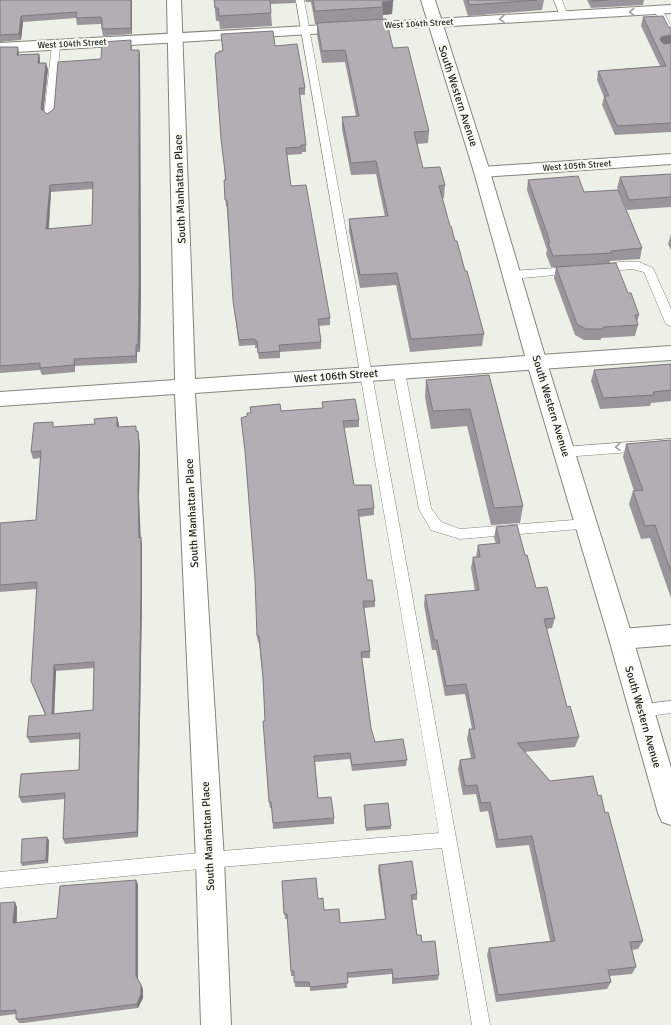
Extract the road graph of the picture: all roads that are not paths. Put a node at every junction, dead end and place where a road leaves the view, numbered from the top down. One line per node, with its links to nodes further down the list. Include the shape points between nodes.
1 (174, 0): 10 (street, South Manhattan Place)
2 (300, 0): 8 (lane)
3 (428, 0): 7 (street, South Western Avenue)
4 (558, 0): 6 (lane)
5 (665, 10): 6 (street, West 104th Street, one-way to 6); 9 (lane)
6 (564, 16): 7 (street, West 104th Street, one-way to 7)
7 (435, 23): 8 (street, West 104th Street); 15 (street, South Western Avenue)
8 (305, 31): 10 (street, West 104th Street); 21 (lane)
9 (671, 34)
10 (175, 38): 11 (street, West 104th Street); 22 (street, South Manhattan Place)
11 (56, 46): 12 (street, West 104th Street); 13 (lane)
12 (0, 48)
13 (49, 116)
14 (671, 159): 15 (street, West 105th Street)
15 (482, 172): 16 (street, South Western Avenue)
16 (512, 275): 17 (lane, via 645,267 649,270); 19 (street, South Western Avenue)
17 (671, 322)
18 (671, 353): 19 (street, West 106th Street)
19 (537, 363): 20 (street, West 106th Street); 25 (street, South Western Avenue)
20 (399, 372): 21 (street, West 106th Street); 26 (lane, via 425,509 436,526 460,534)
21 (367, 374): 22 (street, West 106th Street); 32 (lane)
22 (185, 386): 23 (street, West 106th Street); 33 (street, South Manhattan Place)
23 (0, 400)
24 (671, 444): 25 (lane, one-way to 25)
25 (564, 452): 26 (street, South Western Avenue)
26 (586, 524): 28 (street, South Western Avenue)
27 (671, 635): 28 (street)
28 (621, 639): 30 (street, South Western Avenue)
29 (671, 707): 30 (lane)
30 (642, 710): 31 (street, South Western Avenue)
31 (671, 813)
32 (449, 840): 33 (lane); 36 (lane)
33 (210, 860): 34 (lane); 35 (street, South Manhattan Place)
34 (0, 880)
35 (216, 1025)
36 (481, 1025)

